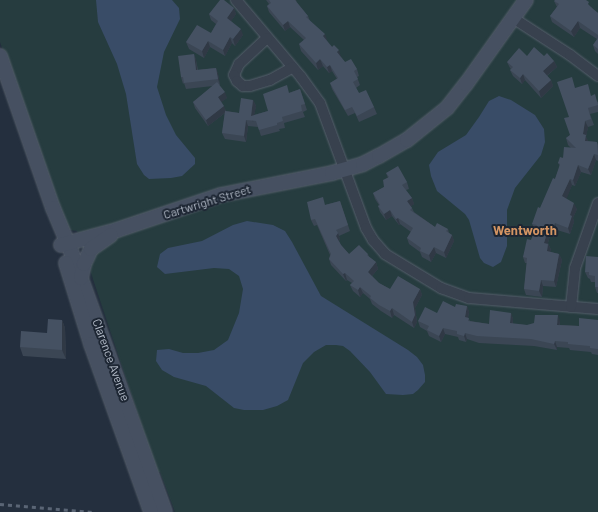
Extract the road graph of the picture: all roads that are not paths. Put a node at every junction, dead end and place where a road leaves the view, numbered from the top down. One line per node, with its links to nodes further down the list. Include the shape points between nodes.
1 (236, 0): 4 (street)
2 (526, 0): 3 (street, Cartwright Street)
3 (513, 18): 7 (street); 8 (street, Cartwright Street, via 447,108 407,140 379,156)
4 (267, 38): 6 (street); 6 (street, via 239,64 234,75 237,81 243,86 250,86 270,80)
5 (0, 56): 11 (street, Clarence Avenue)
6 (293, 67): 8 (street, via 320,103)
7 (598, 76)
8 (345, 169): 10 (street, Cartwright Street, via 221,195); 13 (street, via 373,240 393,260 441,288 469,298)
9 (598, 203): 13 (street, via 575,268)
10 (122, 229): 11 (street, Cartwright Street); 12 (street, via 91,249)
11 (66, 248): 12 (street, Clarence Avenue); 15 (street, Clarence Avenue, via 91,344)
12 (81, 278): 15 (street, Clarence Avenue)
13 (571, 307): 14 (street)
14 (598, 309)
15 (158, 510)

